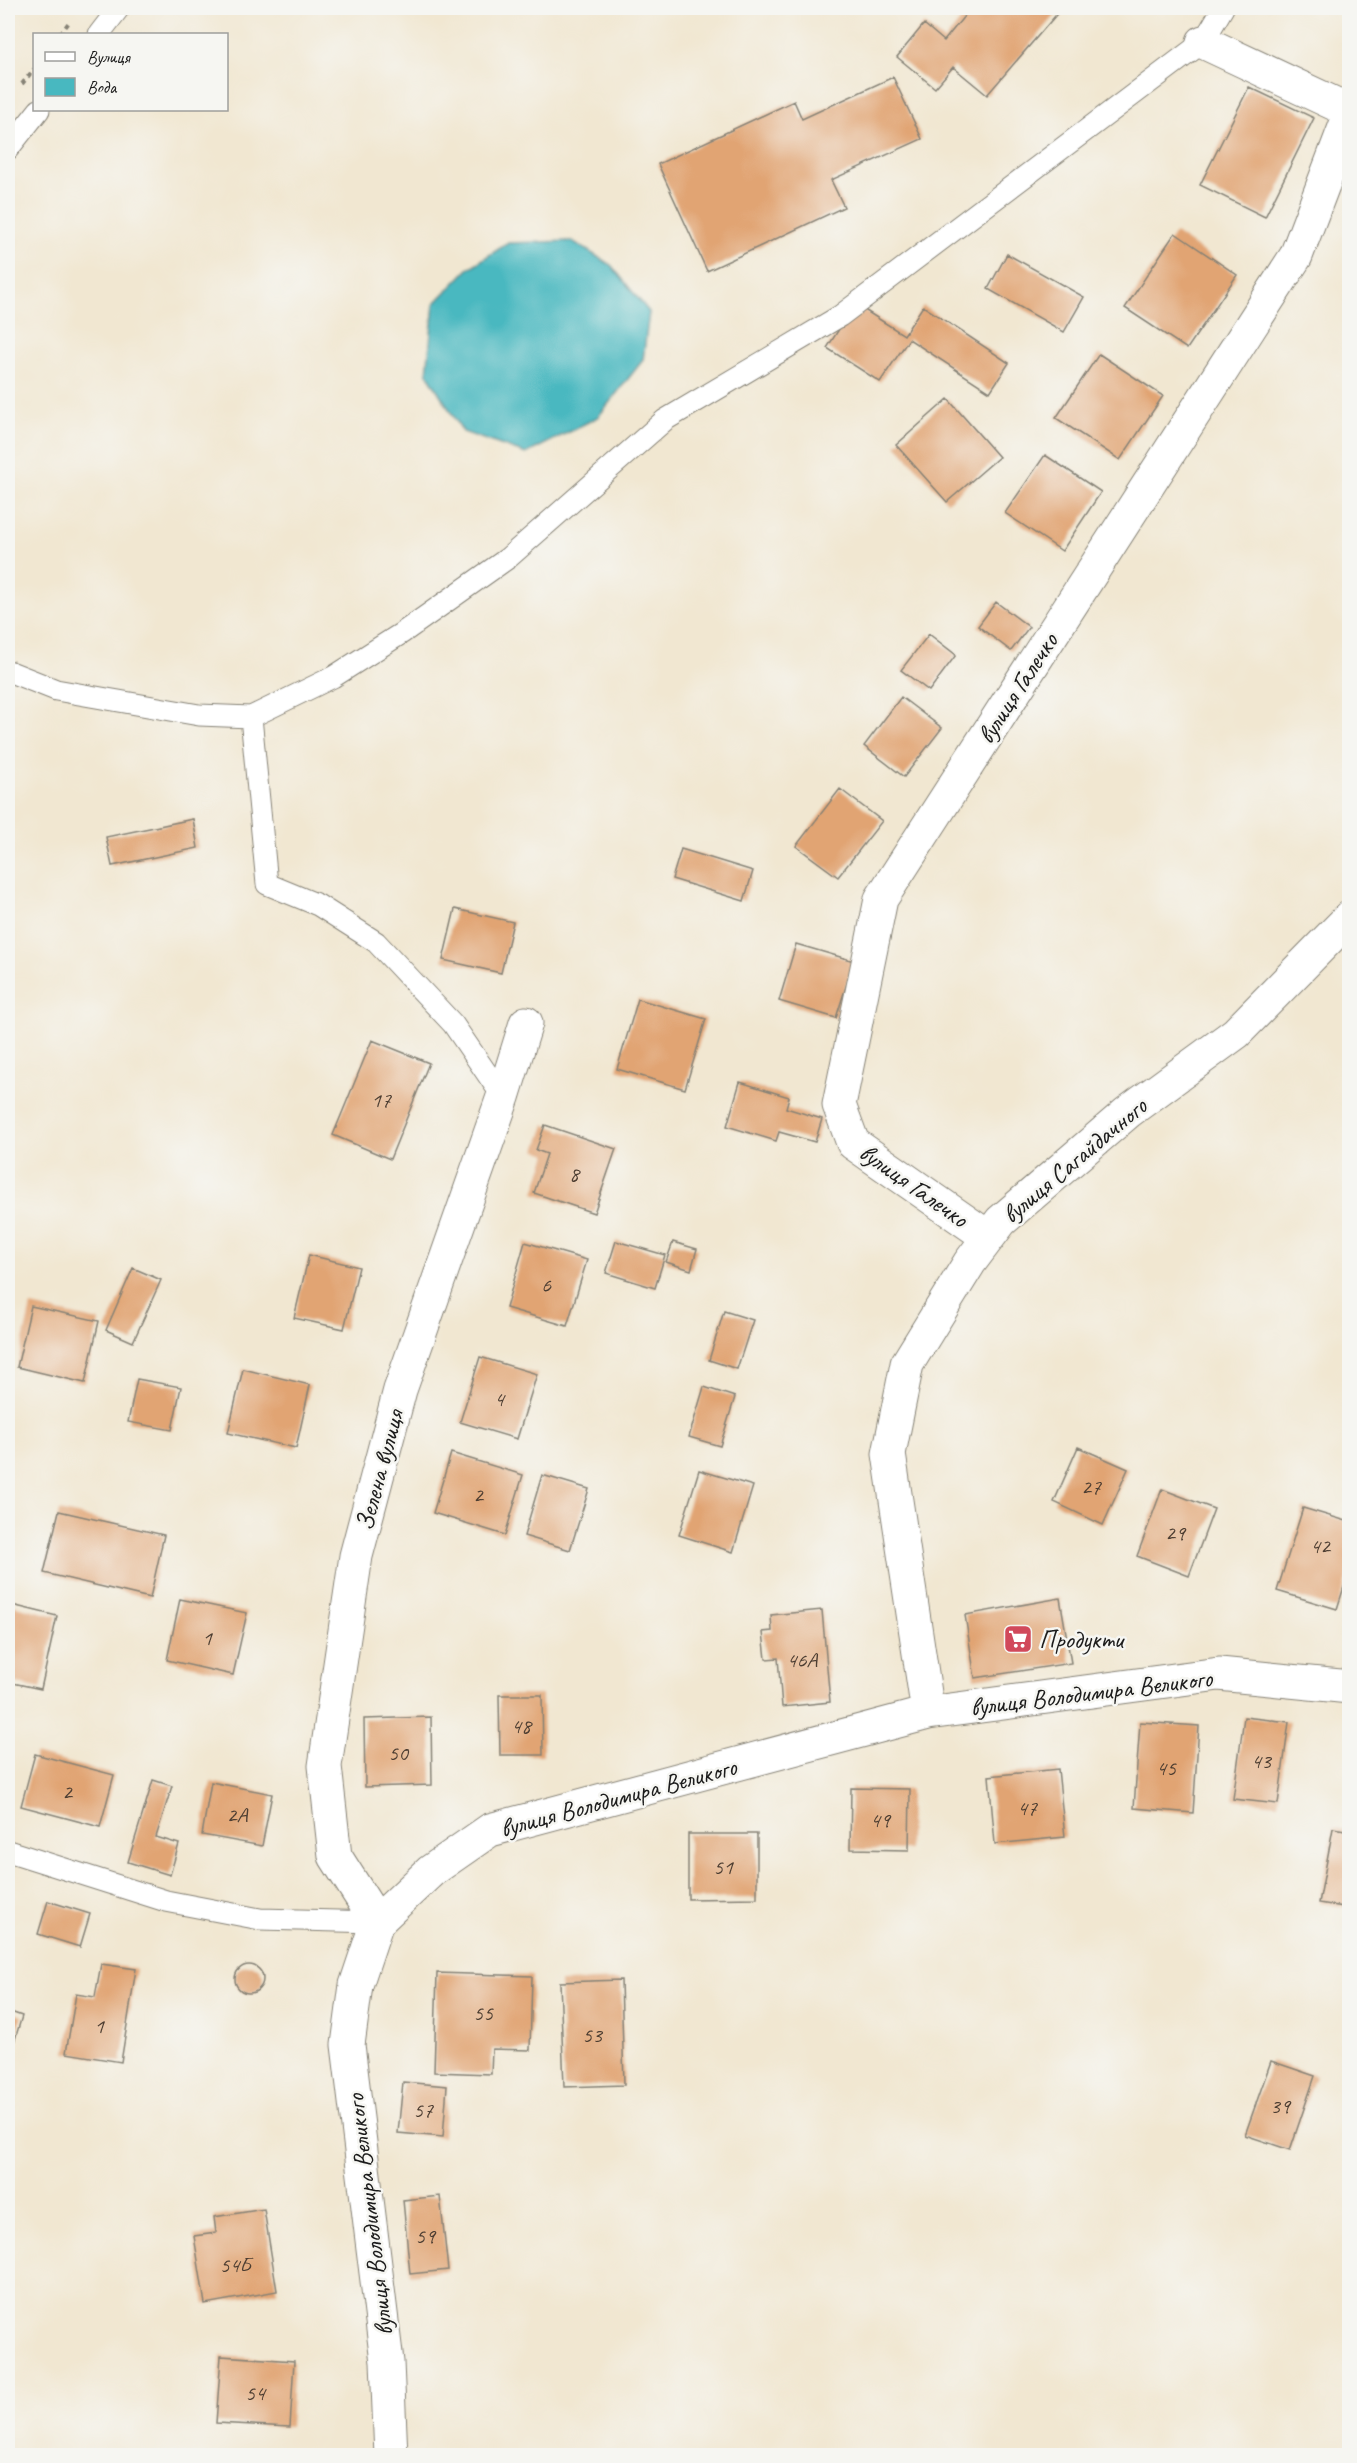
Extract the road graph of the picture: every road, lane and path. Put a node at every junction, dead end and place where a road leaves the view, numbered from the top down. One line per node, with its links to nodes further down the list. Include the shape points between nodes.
1 (119, 8): 3 (lane)
2 (1223, 8): 4 (lane)
3 (100, 33)
4 (1203, 42): 6 (street); 9 (lane, via 840,316 665,420 508,558 333,677)
5 (38, 111): 7 (lane)
6 (1350, 113): 13 (street, вулиця Галечко, via 1296,256 881,899 839,1105 853,1143)
7 (8, 149)
8 (8, 671): 9 (lane, via 56,690 199,715)
9 (251, 717): 12 (lane, via 267,884 318,905 376,942 453,1024)
10 (1350, 917): 13 (street, вулиця Сагайдачного, via 1236,1033 1128,1112 1001,1221)
11 (526, 1023): 12 (street, Зелена вулиця)
12 (503, 1097): 17 (street, Зелена вулиця, via 400,1390 356,1556 325,1766 335,1856)
13 (988, 1238): 15 (street, вулиця Сагайдачного, via 907,1364 889,1454)
14 (1350, 1687): 15 (street, вулиця Володимира Великого, via 1218,1674)
15 (928, 1713): 17 (street, вулиця Володимира Великого, via 490,1830 431,1871)
16 (8, 1851): 17 (lane, via 166,1901 260,1918)
17 (377, 1922): 18 (street, вулиця Володимира Великого, via 357,1985 348,2046 387,2362)
18 (392, 2456)

